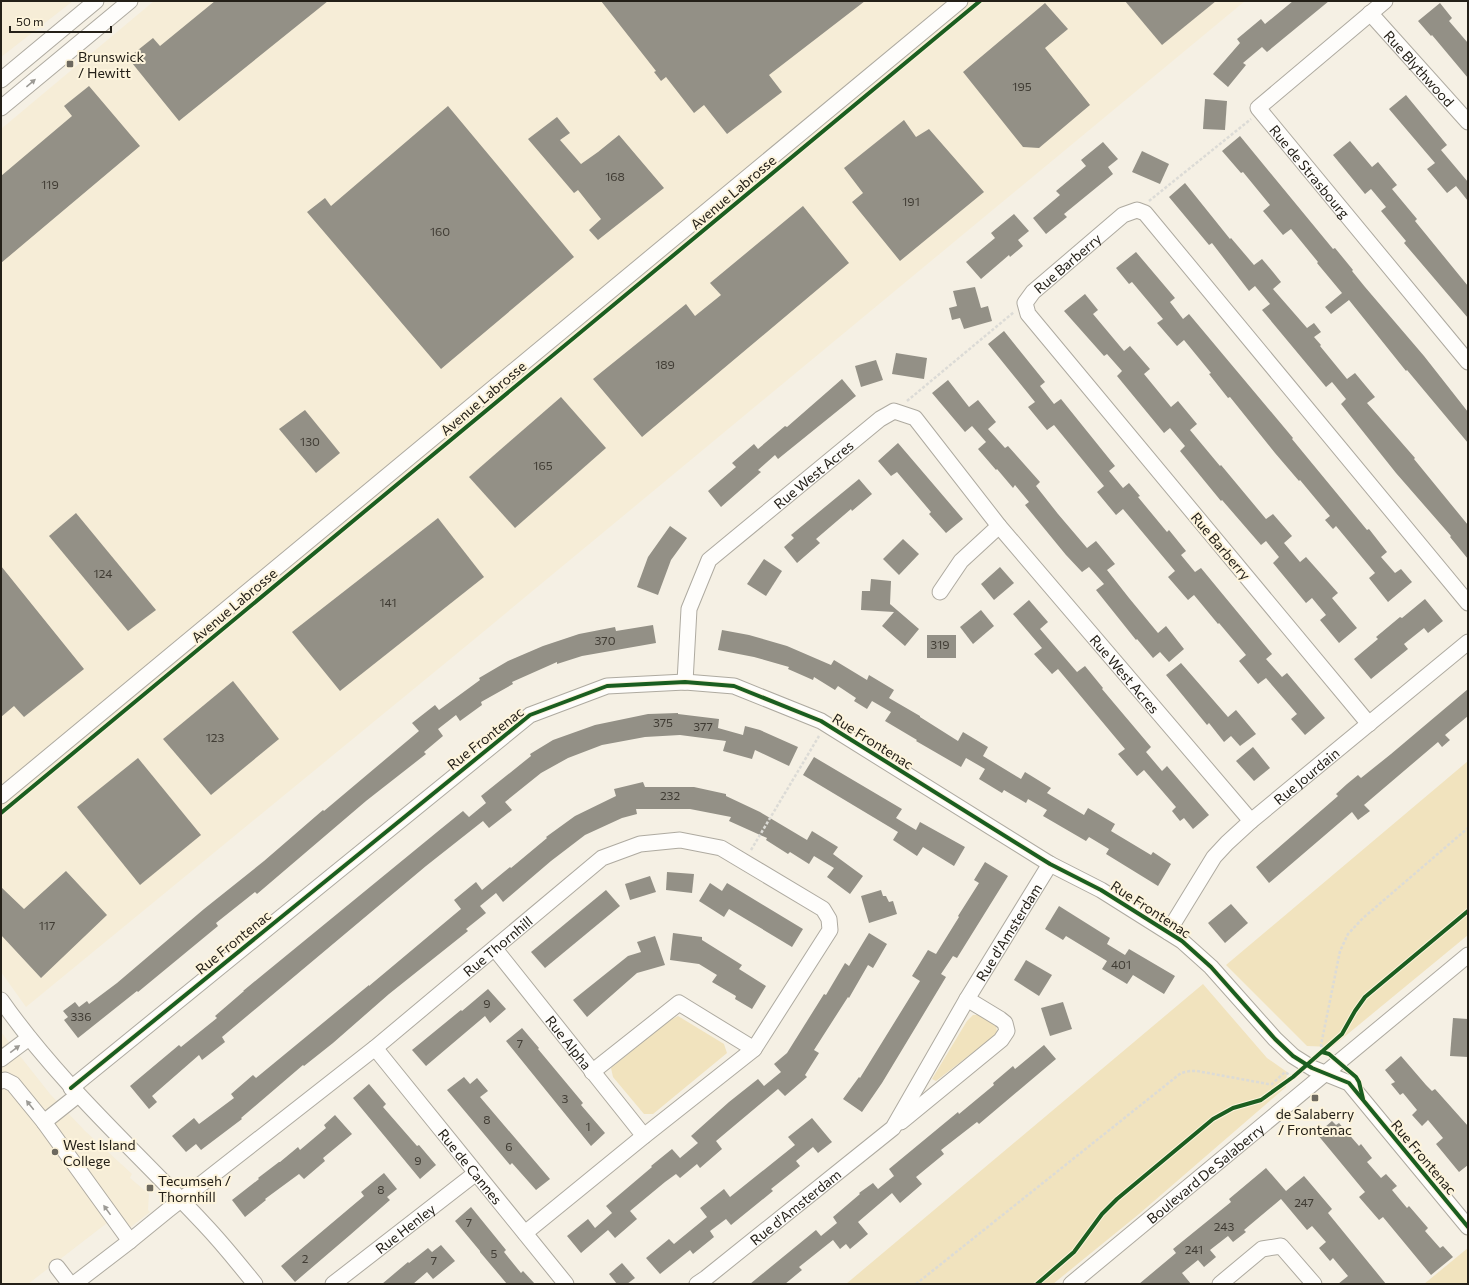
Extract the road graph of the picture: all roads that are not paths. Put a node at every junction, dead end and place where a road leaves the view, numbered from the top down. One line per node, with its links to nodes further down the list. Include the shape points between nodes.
1 (96, 1): 6 (street)
2 (130, 1): 7 (street, one-way to 2)
3 (960, 1): 16 (street, Avenue Labrosse)
4 (1385, 1): 5 (street, Rue de Strasbourg)
5 (1370, 14): 8 (street, Rue Blythwood); 9 (street, Rue de Strasbourg, via 1258,108)
6 (1, 80)
7 (1, 108)
8 (1468, 122)
9 (1468, 362)
10 (999, 526): 11 (street, via 961,561); 14 (street, Rue West Acres, via 915,418 894,412 880,419 709,560 689,609); 17 (street, Rue West Acres)
11 (940, 592)
12 (1468, 603): 15 (street, Rue Barberry, via 1145,213 1137,210 1123,214 1033,292 1025,303 1028,314)
13 (1468, 642): 15 (street, Rue Jourdain)
14 (685, 682): 18 (street, Rue Frontenac, via 734,686 820,721); 31 (street, Rue Frontenac, via 607,686 530,715)
15 (1369, 724): 17 (street, Rue Jourdain)
16 (1, 796)
17 (1250, 822): 19 (street, Rue Jourdain, via 1217,853)
18 (1050, 864): 19 (street, Rue Frontenac, via 1101,890); 22 (street, Rue d'Amsterdam)
19 (1168, 932): 29 (street, Rue Frontenac, via 1202,958 1293,1056)
20 (494, 949): 25 (street, Rue Thornhill); 26 (street, Rue Thornhill, via 602,858 640,844 680,840 721,848 823,908 829,919 830,930); 28 (street, Rue Alpha)
21 (1468, 955): 29 (street, Boulevard De Salaberry, via 1334,1058)
22 (967, 999): 33 (street, Rue d'Amsterdam); 33 (street, Rue d'Amsterdam, via 1000,1019 1005,1023 1007,1031 1001,1040)
23 (1, 1000): 24 (street)
24 (29, 1038): 27 (street, one-way to 24); 31 (street)
25 (375, 1048): 35 (street, Rue de Cannes); 36 (street, Rue Thornhill)
26 (754, 1049): 28 (street, via 679,1003); 34 (street, Rue Thornhill)
27 (1, 1059)
28 (592, 1072): 34 (street, Rue Alpha)
29 (1325, 1074): 37 (street, Rue Frontenac, via 1349,1083); 47 (street, Boulevard De Salaberry)
30 (1, 1081): 32 (street, one-way to 30, via 12,1084 5,1080)
31 (74, 1091): 32 (street, Rue Frontenac); 36 (street)
32 (44, 1122): 39 (street, one-way to 32)
33 (894, 1128): 46 (street, Rue d'Amsterdam)
34 (644, 1136): 38 (street, Rue Thornhill)
35 (476, 1173): 38 (street, Rue de Cannes); 44 (street, Rue Henley)
36 (181, 1200): 39 (street, Rue Thornhill); 43 (street)
37 (1468, 1227)
38 (525, 1233): 45 (street, Rue de Cannes)
39 (130, 1241): 42 (street, Rue Thornhill)
40 (57, 1267): 41 (street)
41 (70, 1284)
42 (74, 1284)
43 (255, 1284)
44 (333, 1284)
45 (566, 1284)
46 (697, 1284)
47 (1071, 1284)
48 (1220, 1284): 49 (street, via 1262,1249 1281,1246)
49 (1314, 1284)

